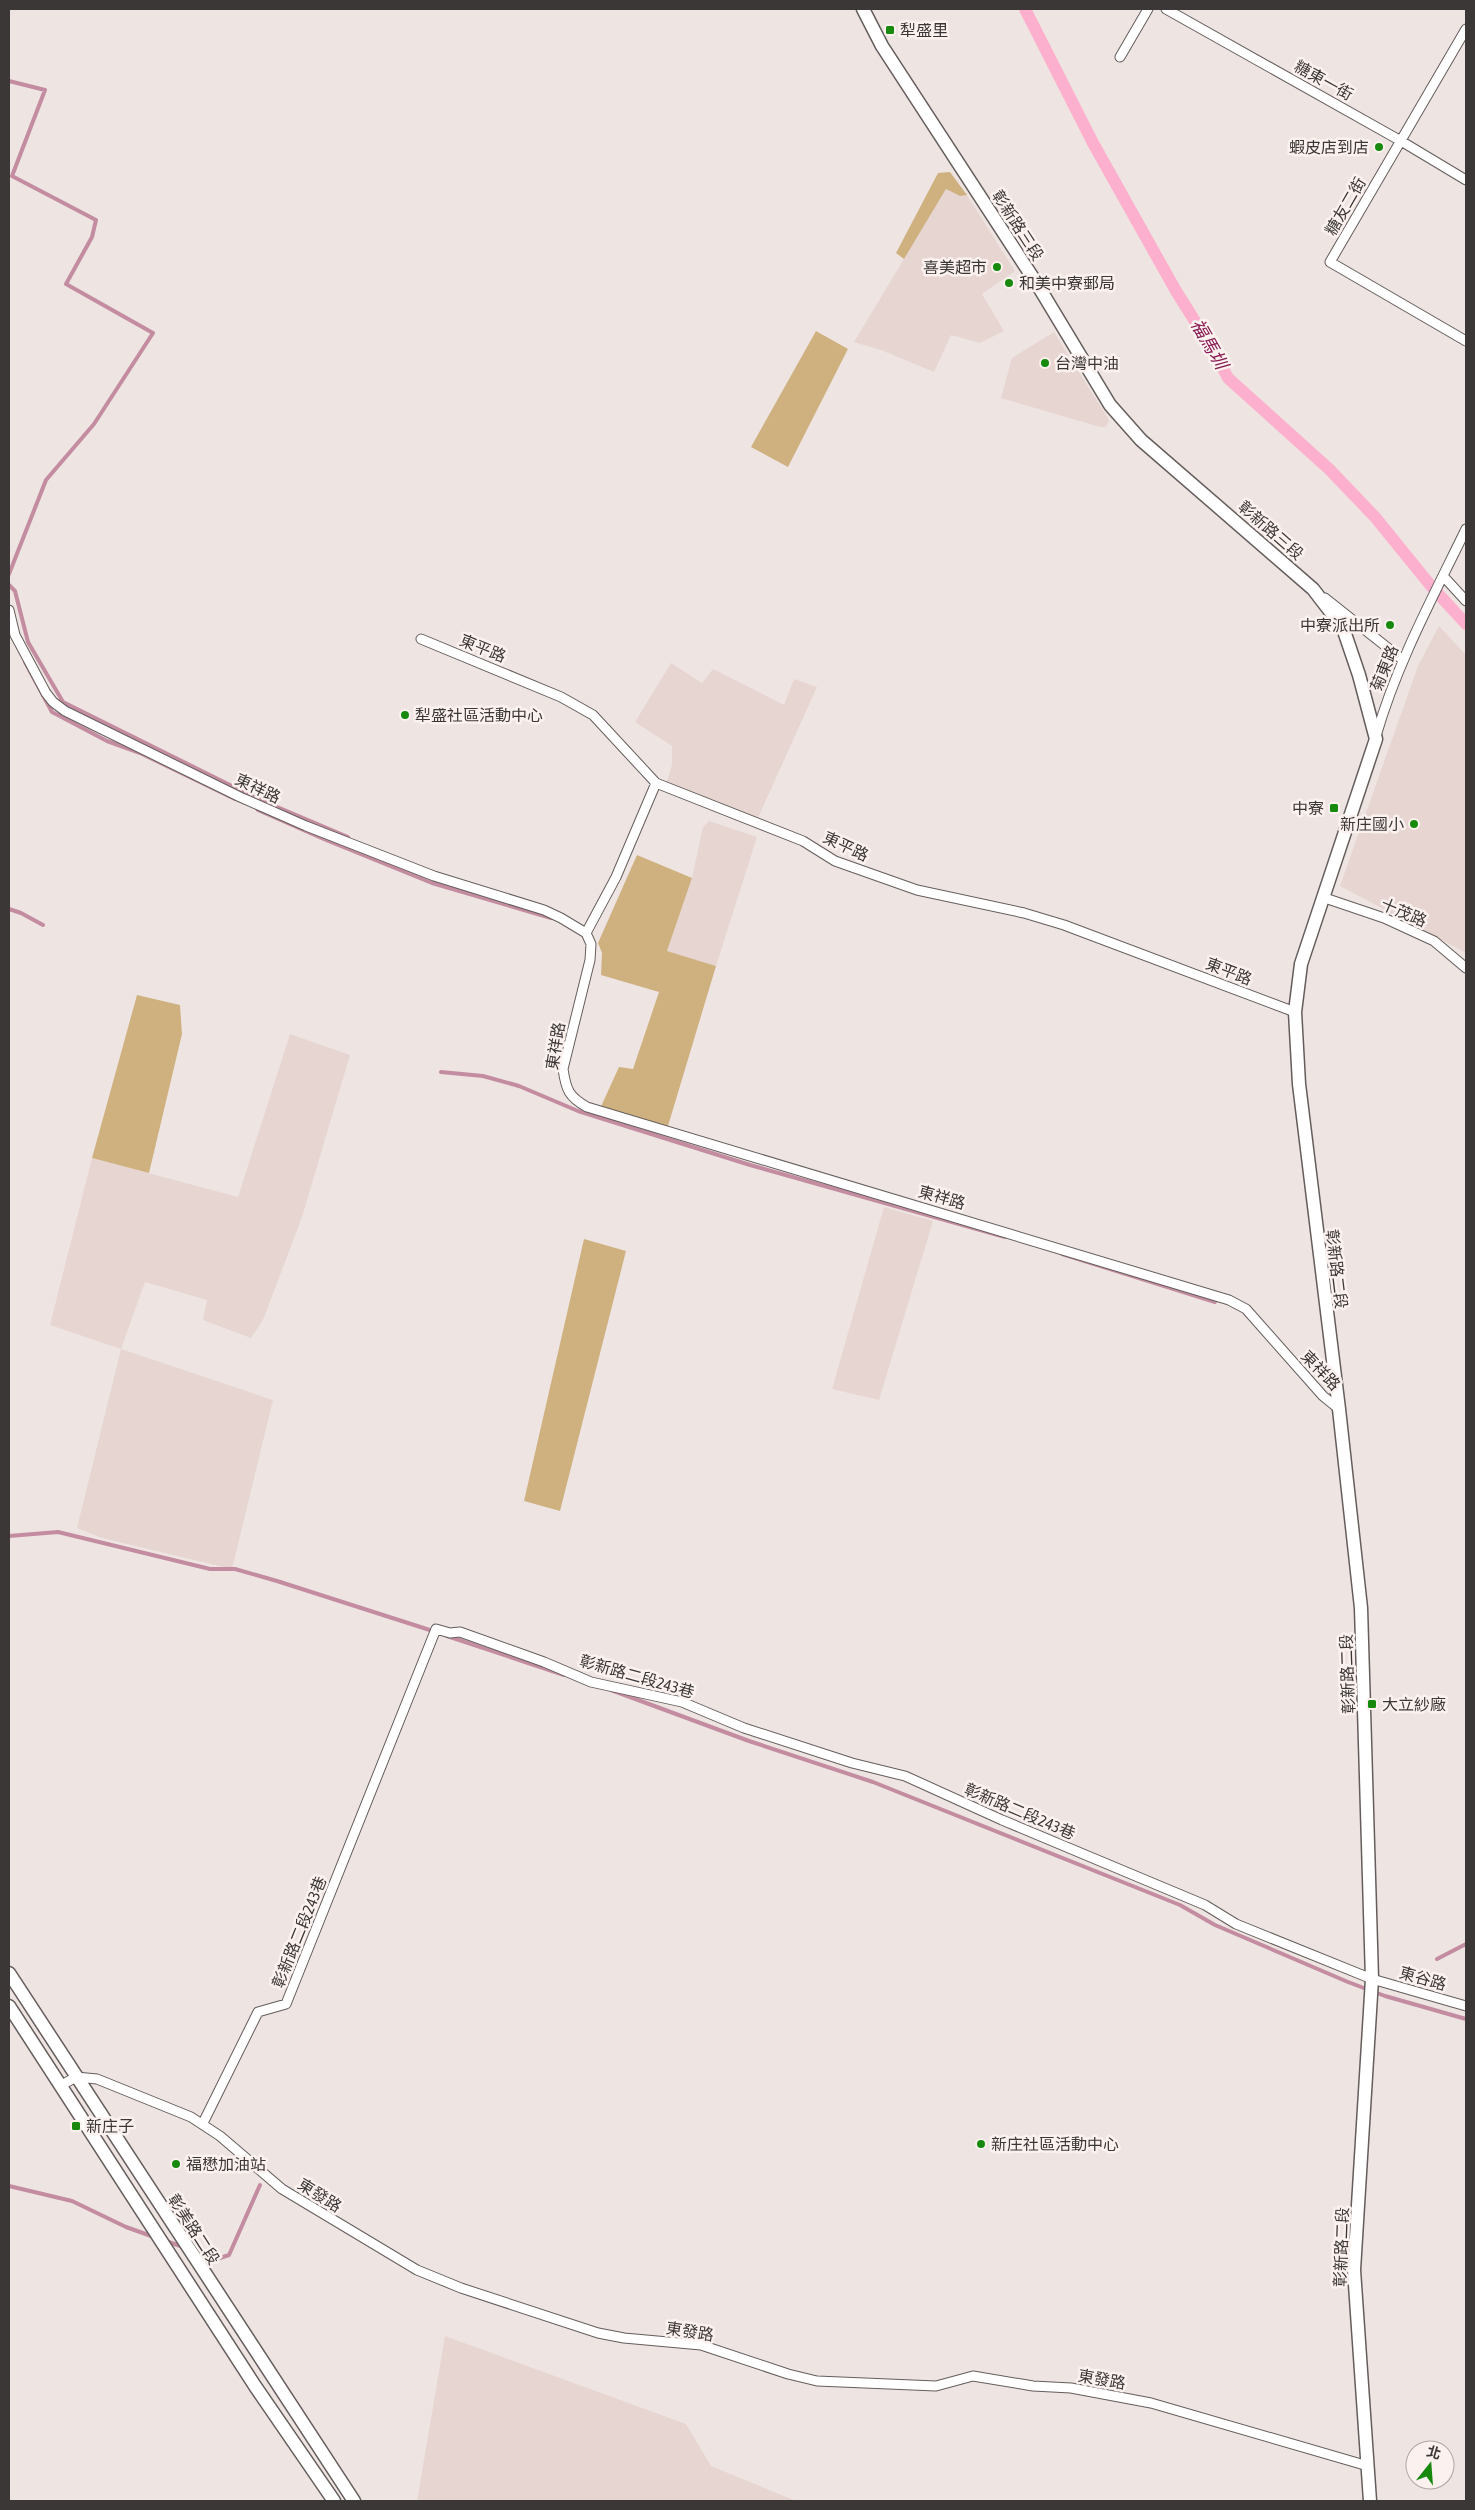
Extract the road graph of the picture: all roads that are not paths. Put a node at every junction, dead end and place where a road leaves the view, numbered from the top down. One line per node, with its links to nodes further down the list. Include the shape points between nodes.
1 (863, 9): 11 (street, 彰新路三段, via 882,46 1037,284 1110,405 1141,440)
2 (1148, 9): 5 (street)
3 (1166, 9): 6 (street, 糖東一街)
4 (1466, 29): 6 (street, 糖友二街)
5 (1120, 57)
6 (1401, 141): 7 (street, 糖東一街); 8 (street, 糖友二街, via 1330,262)
7 (1466, 180)
8 (1466, 342)
9 (1466, 529): 10 (street)
10 (1444, 577): 12 (street); 15 (street, 菊東路)
11 (1313, 589): 15 (street); 16 (street, via 1343,628)
12 (1466, 601)
13 (9, 610): 19 (street, 東祥路, via 15,635 46,693 65,711 306,826 434,876 544,910)
14 (421, 639): 17 (street, 東平路, via 558,696 593,715)
15 (1403, 660): 16 (street, 菊東路, via 1386,700)
16 (1376, 739): 18 (street, 彰新路二段)
17 (656, 783): 19 (street, via 616,877); 21 (street, 東平路, via 803,841 835,861 916,890 1064,925)
18 (1322, 897): 20 (street, 十茂路, via 1384,918 1434,941); 21 (street, 彰新路二段, via 1301,964)
19 (586, 933): 22 (street, 東祥路, via 591,944 590,960 563,1069 565,1084 573,1099 588,1107 802,1174 1035,1240 1229,1300 1246,1309 1323,1396)
20 (1466, 968)
21 (1295, 1012): 22 (street, 彰新路二段, via 1299,1084)
22 (1339, 1409): 24 (street, 彰新路二段, via 1361,1608)
23 (9, 1973): 27 (street, 彰美路二段)
24 (1372, 1979): 26 (street, 東谷路); 29 (street, 彰新路二段243巷, via 1236,1924 1205,1905 905,1776 852,1763 744,1728 682,1702 592,1682 460,1632 436,1629 286,2004 258,2012); 30 (street, 彰新路二段, via 1354,2270)
25 (9, 2006): 28 (street)
26 (1466, 2006)
27 (76, 2077): 28 (street); 29 (street, 東發路, via 97,2079); 32 (street, 彰美路二段)
28 (60, 2086): 31 (street, via 255,2386)
29 (203, 2123): 30 (street, 東發路, via 282,2189 417,2270 598,2333 701,2345 817,2381 936,2386 973,2376 1033,2386 1071,2388 1151,2403)
30 (1368, 2466): 33 (street, 彰新路二段)
31 (334, 2501)
32 (354, 2501)
33 (1370, 2501)

